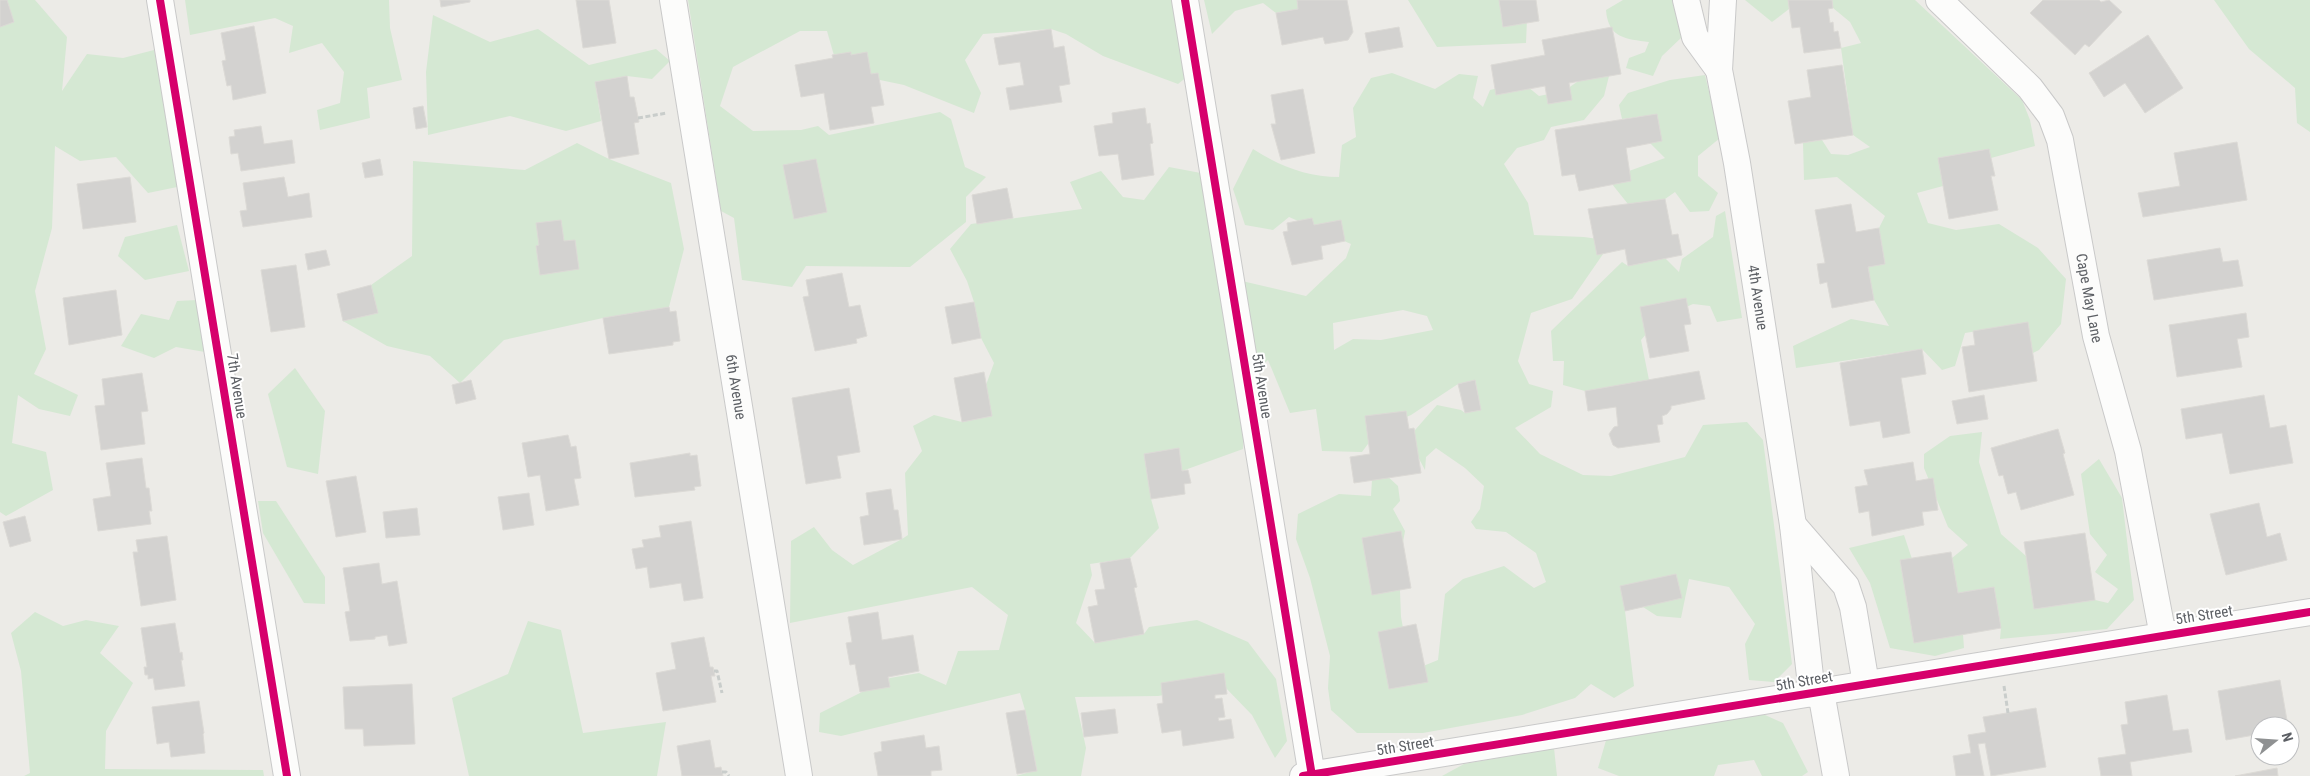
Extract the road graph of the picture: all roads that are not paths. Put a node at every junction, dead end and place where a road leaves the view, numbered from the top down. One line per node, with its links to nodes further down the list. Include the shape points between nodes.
1 (160, 0): 14 (street, 7th Avenue)
2 (673, 0): 15 (street, 6th Avenue)
3 (1186, 0): 13 (street, 5th Avenue)
4 (1686, 0): 7 (street, 4th Avenue, via 1695,37)
5 (1723, 0): 7 (street, 4th Avenue)
6 (1939, 0): 10 (street, Cape May Lane, via 2030,88 2051,116 2060,140 2096,336 2128,451)
7 (1719, 70): 8 (street, 4th Avenue, via 1737,163)
8 (1792, 525): 11 (street, via 1846,586 1853,607); 12 (street, 4th Avenue)
9 (2310, 612): 10 (street, 5th Street)
10 (2163, 636): 11 (street, 5th Street)
11 (1866, 684): 12 (street, 5th Street)
12 (1817, 693): 13 (street, 5th Street); 16 (street, 4th Avenue)
13 (1309, 775)
14 (288, 776)
15 (798, 776)
16 (1836, 776)

